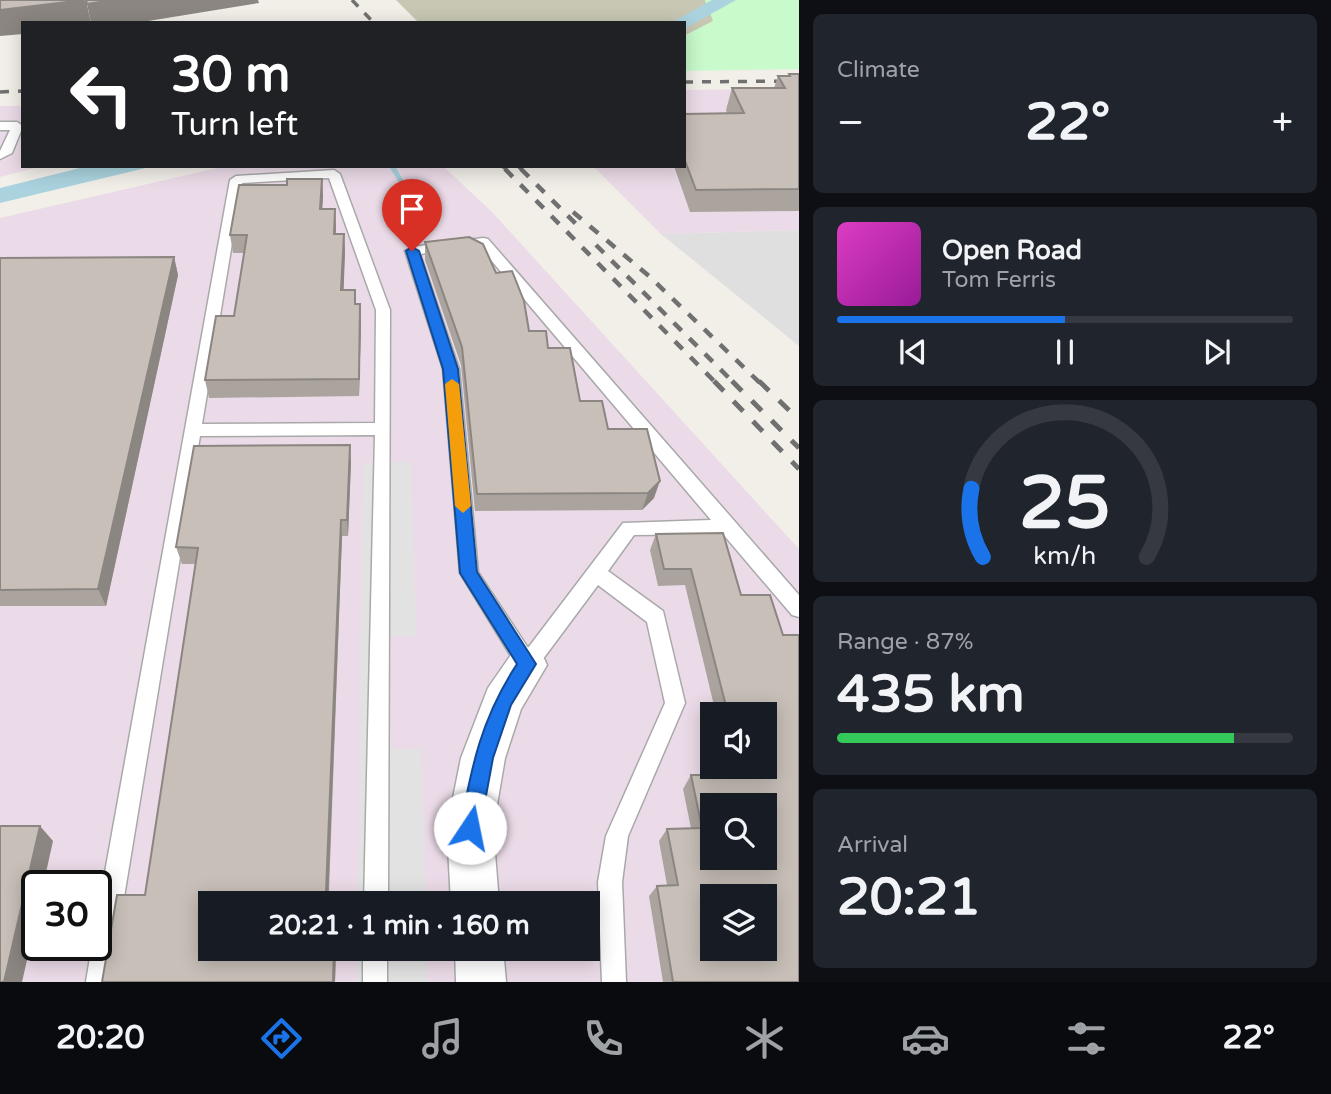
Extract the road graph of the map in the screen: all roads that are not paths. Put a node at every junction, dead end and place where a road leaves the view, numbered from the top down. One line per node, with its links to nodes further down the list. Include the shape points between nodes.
1 (0, 126): 2 (lane, via 17,126 6,153)
2 (0, 155)
3 (383, 429): 4 (lane); 4 (lane, via 383,310 334,174 236,180); 9 (lane)
4 (191, 430): 13 (lane)
5 (729, 527): 6 (lane, via 629,528); 7 (lane); 8 (lane, via 483,242 412,251 451,369 469,573)
6 (596, 573): 8 (lane); 16 (lane, via 656,617 675,703 617,836 610,882)
7 (799, 609)
8 (527, 664): 10 (street, via 503,701 483,758 470,828)
9 (376, 891)
10 (474, 891)
11 (375, 961): 14 (lane)
12 (480, 961): 15 (street)
13 (98, 982)
14 (375, 982)
15 (481, 982)
16 (614, 982)

